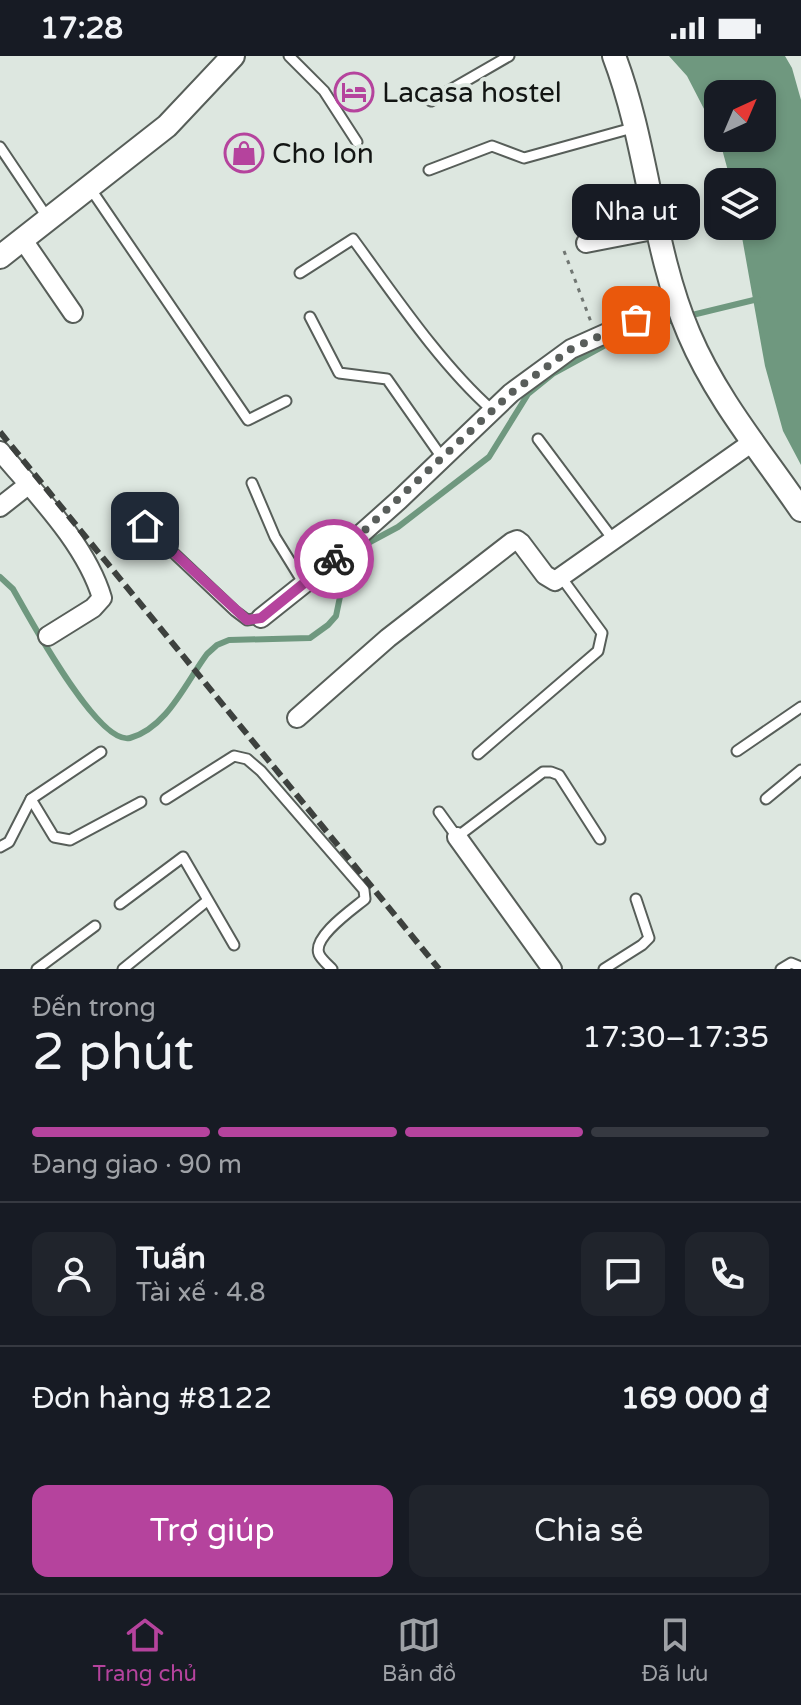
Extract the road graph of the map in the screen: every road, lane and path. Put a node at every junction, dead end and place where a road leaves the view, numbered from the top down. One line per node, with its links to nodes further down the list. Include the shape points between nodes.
1 (233, 56): 10 (street, via 167,126)
2 (289, 56): 7 (lane, via 324,91)
3 (509, 56): 5 (lane)
4 (614, 56): 6 (street)
5 (431, 101)
6 (636, 127): 9 (lane, via 524,158 492,146); 12 (street)
7 (357, 142)
8 (0, 147): 11 (lane)
9 (429, 170)
10 (90, 188): 11 (street); 22 (lane, via 248,420)
11 (50, 220): 13 (street)
12 (658, 229): 14 (street); 18 (street)
13 (23, 240): 16 (street); 19 (street)
14 (586, 243)
15 (564, 251): 21 (path)
16 (0, 257)
17 (300, 273): 23 (lane, via 353,239 411,318)
18 (677, 298): 21 (street); 25 (street, via 715,388)
19 (73, 313)
20 (310, 317): 27 (lane, via 339,373 387,379)
21 (597, 337): 23 (street, via 571,349)
22 (286, 401)
23 (492, 410): 27 (street)
24 (538, 439): 32 (lane)
25 (754, 441): 31 (street); 32 (street)
26 (0, 451): 29 (street)
27 (443, 459): 35 (street)
28 (252, 483): 35 (lane, via 275,537)
29 (28, 485): 30 (street); 37 (street, via 82,555 102,598)
30 (0, 507)
31 (801, 510)
32 (612, 538): 34 (street)
33 (125, 541): 36 (lane, via 145,526 235,611 247,620)
34 (561, 577): 39 (street, via 549,579 521,543 512,542 388,638); 42 (lane, via 602,633 598,651)
35 (304, 584): 36 (street)
36 (261, 618)
37 (48, 636)
38 (801, 707): 40 (lane)
39 (297, 718)
40 (737, 751)
41 (101, 752): 44 (lane)
42 (478, 754)
43 (801, 770): 46 (lane)
44 (31, 799): 47 (lane, via 54,837 70,840); 51 (lane, via 9,842)
45 (166, 799): 60 (lane, via 227,758 241,756 261,771 364,890 365,899 318,945)
46 (766, 799)
47 (141, 802)
48 (439, 812): 49 (lane)
49 (457, 837): 50 (lane, via 543,772 551,772 559,775); 61 (street)
50 (600, 839)
51 (0, 847)
52 (636, 899): 62 (lane, via 649,938)
53 (207, 901): 54 (lane, via 183,857); 56 (lane); 59 (lane)
54 (120, 904)
55 (95, 926): 58 (lane)
56 (234, 945)
57 (801, 967): 63 (lane, via 791,963)
58 (37, 969)
59 (123, 969)
60 (332, 969)
61 (552, 969)
62 (604, 969)
63 (781, 969)

